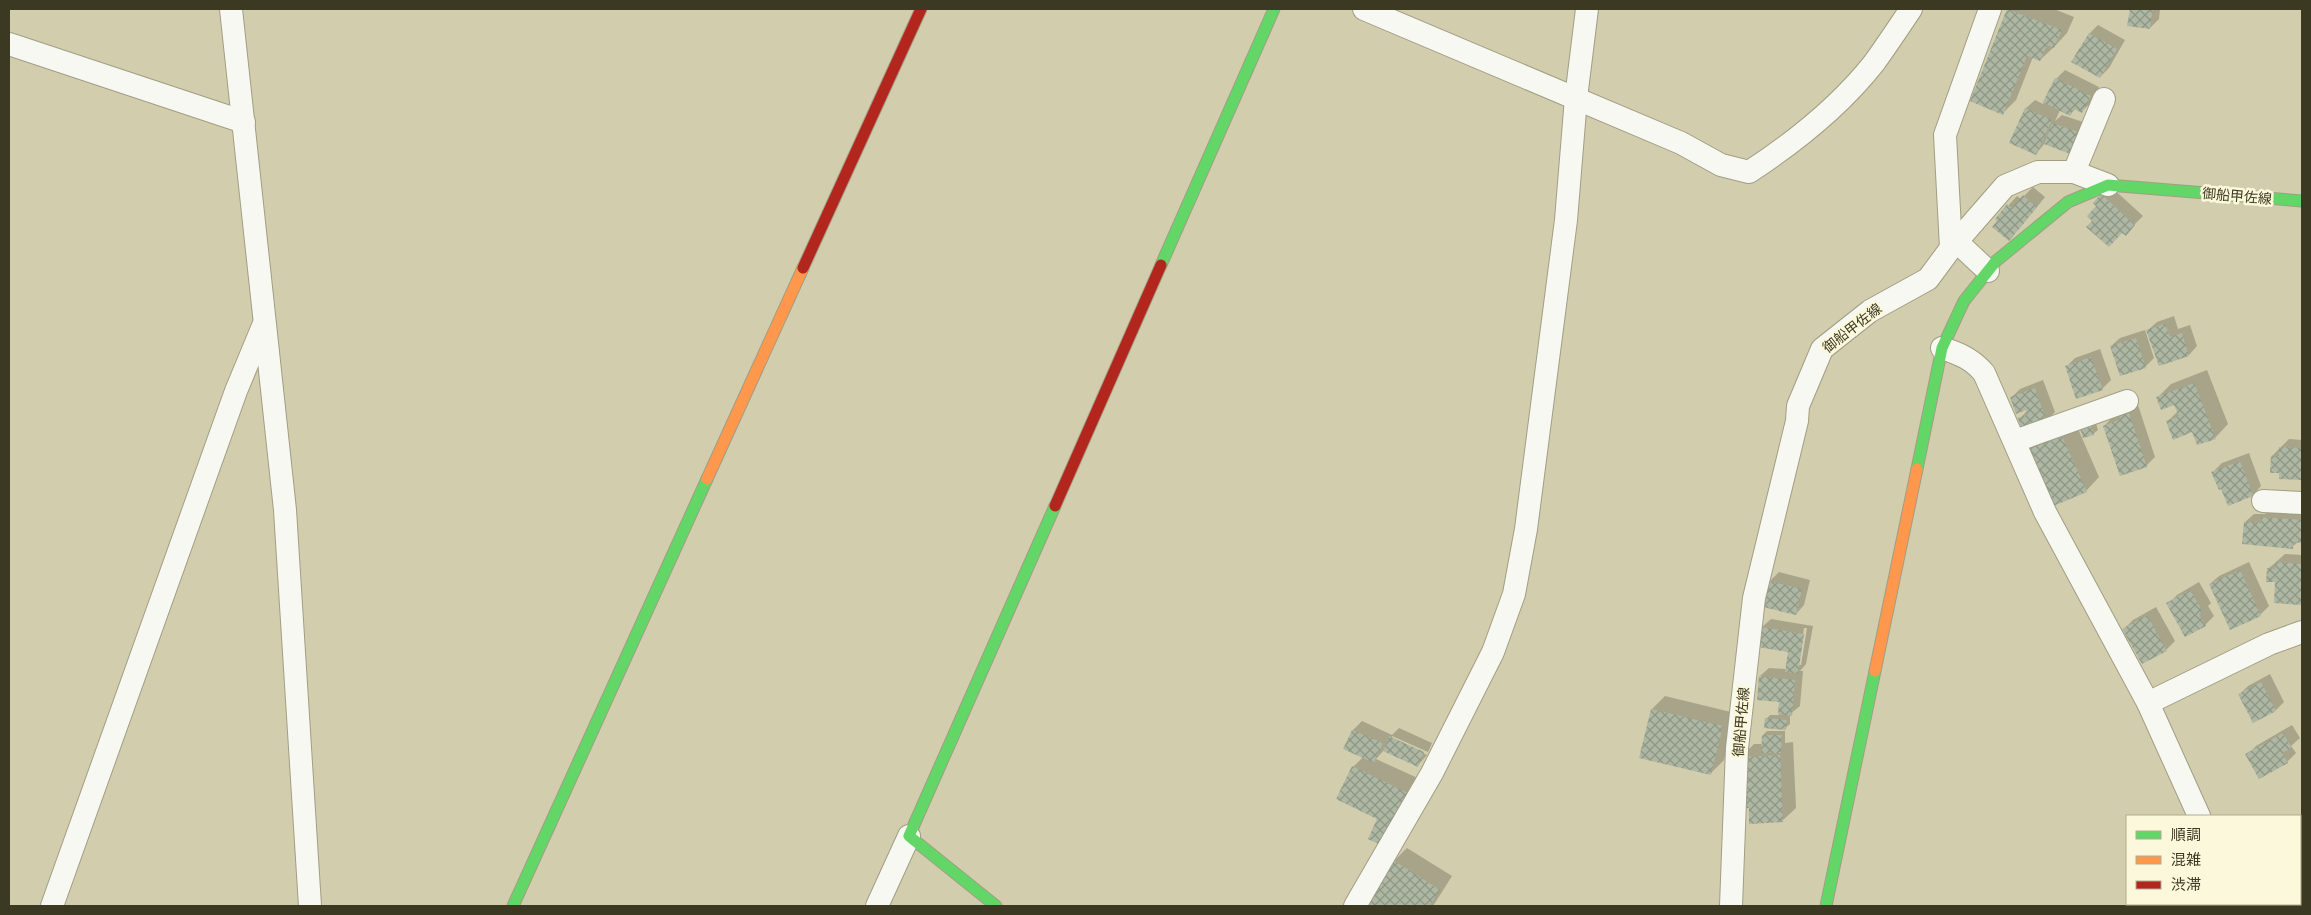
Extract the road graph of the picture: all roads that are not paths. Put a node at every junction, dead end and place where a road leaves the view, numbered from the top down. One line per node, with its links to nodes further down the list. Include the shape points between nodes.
1 (231, 9): 11 (street)
2 (921, 9): 29 (street)
3 (1274, 9): 26 (street)
4 (1364, 9): 9 (street)
5 (1587, 9): 9 (street)
6 (1911, 9): 9 (street, via 1873,63 1840,98 1782,150 1749,172 1721,165 1681,143)
7 (1990, 9): 15 (street, via 1945,135)
8 (9, 44): 11 (street)
9 (1576, 98): 32 (street, via 1566,220 1526,529 1514,594 1493,652 1432,773)
10 (2104, 99): 12 (street)
11 (244, 122): 17 (street)
12 (2074, 172): 13 (street, 御船甲佐線); 15 (street, 御船甲佐線, via 2038,172 2005,186)
13 (2108, 185): 14 (street, 御船甲佐線); 16 (street, via 2068,202)
14 (2302, 201)
15 (1954, 245): 16 (street); 33 (street, 御船甲佐線, via 1928,279 1870,311 1822,349 1798,406 1754,598 1738,748)
16 (1988, 271): 18 (street, via 1964,301)
17 (265, 322): 27 (street, via 236,391); 28 (street, via 285,510)
18 (1942, 348): 20 (street, via 1974,362 1984,373); 34 (street)
19 (2127, 401): 20 (street)
20 (2015, 441): 24 (street, via 2045,512)
21 (2263, 501): 22 (street)
22 (2302, 503)
23 (2302, 632): 24 (street, via 2270,644)
24 (2148, 703): 25 (street)
25 (2199, 815)
26 (909, 836): 30 (street); 31 (street)
27 (52, 906)
28 (310, 906)
29 (513, 906)
30 (876, 906)
31 (996, 906)
32 (1355, 906)
33 (1731, 906)
34 (1826, 906)

